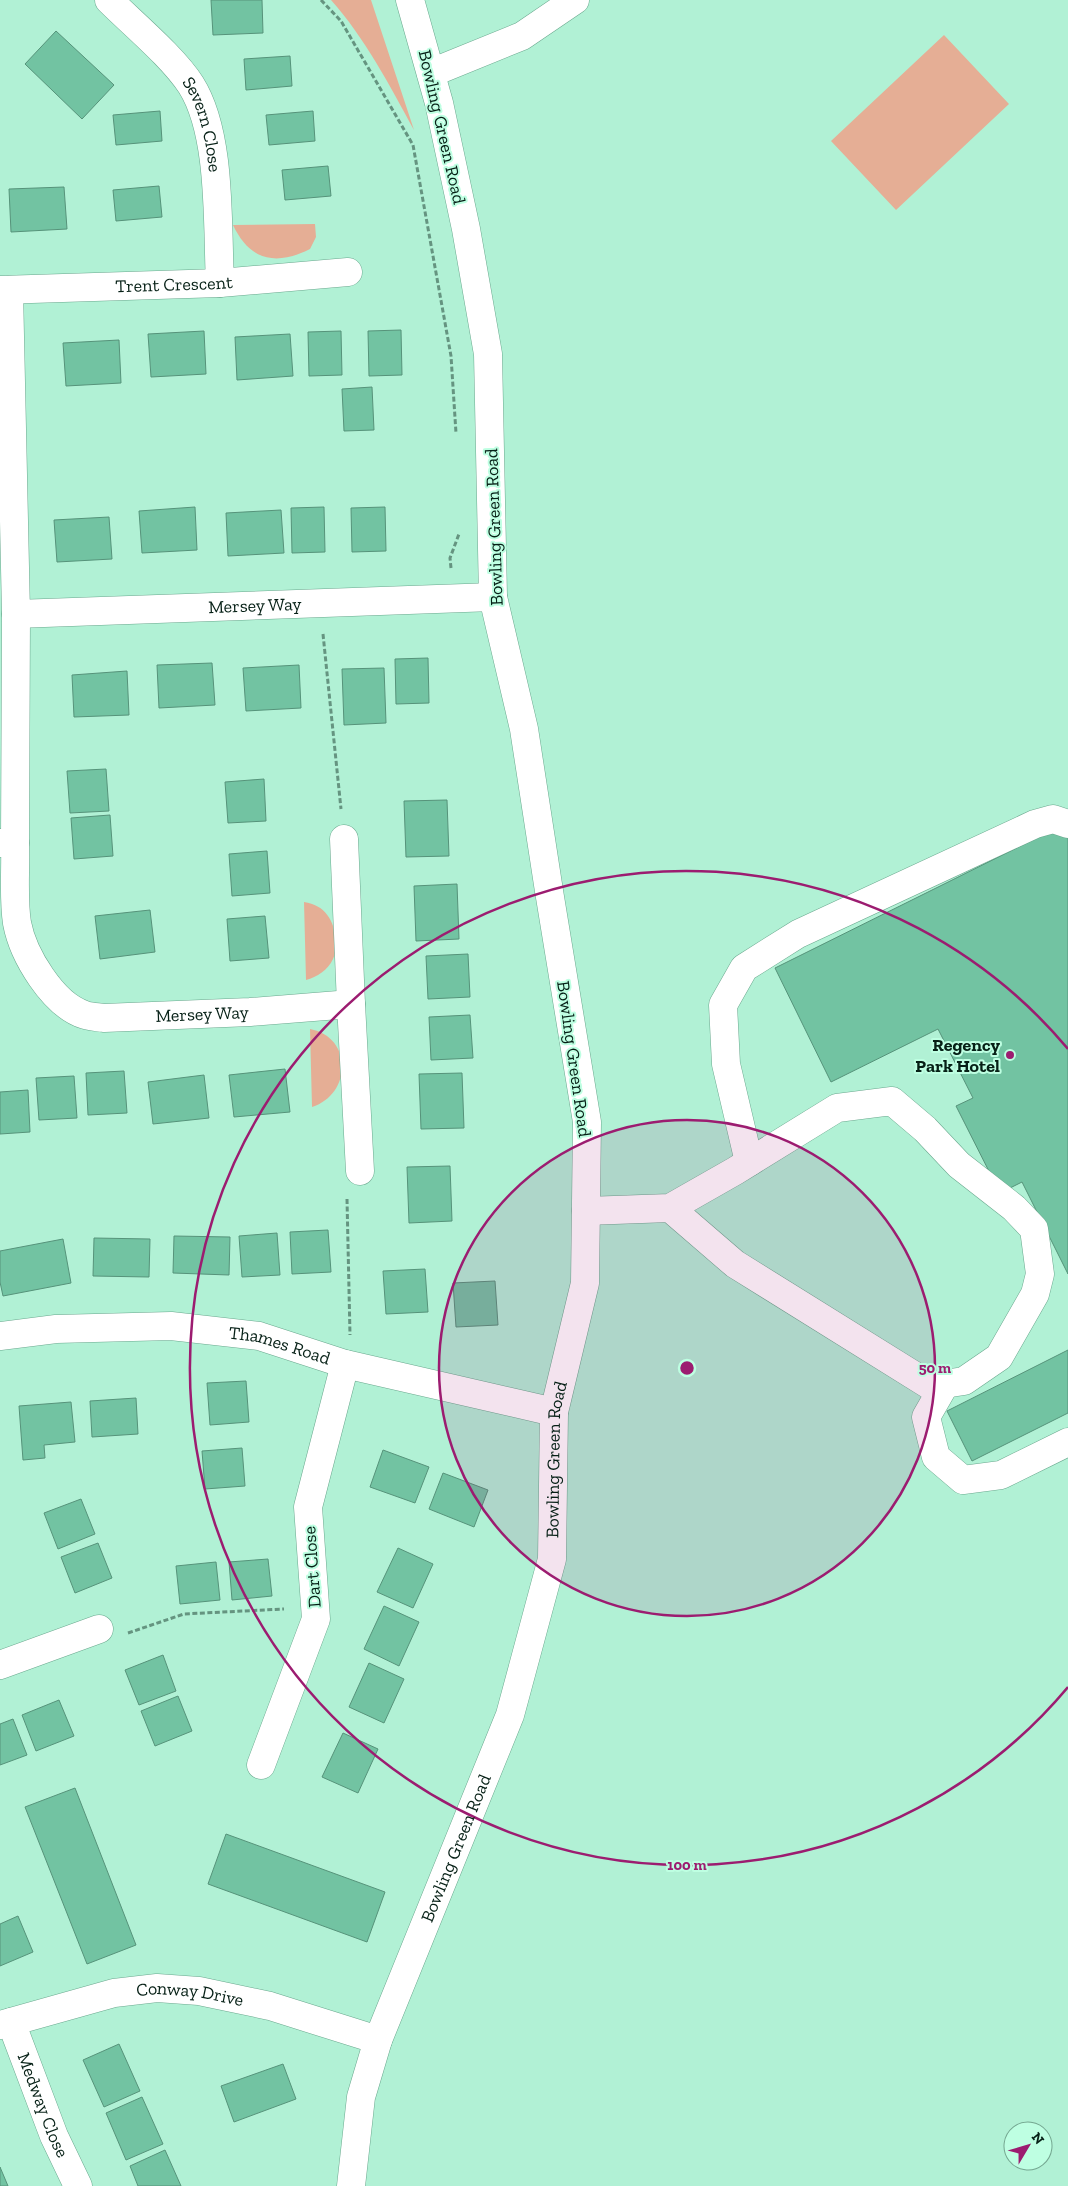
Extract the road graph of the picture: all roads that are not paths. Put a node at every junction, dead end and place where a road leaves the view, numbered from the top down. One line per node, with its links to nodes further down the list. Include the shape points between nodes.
1 (109, 0): 6 (street, Severn Close, via 178,68 200,106 214,156)
2 (410, 0): 4 (street, Bowling Green Road)
3 (575, 0): 4 (street, via 522,36)
4 (431, 73): 8 (street, Bowling Green Road, via 466,229 488,354)
5 (348, 272): 6 (street, Trent Crescent)
6 (220, 283): 7 (street, Trent Crescent)
7 (5, 290): 9 (street, Mersey Way)
8 (493, 597): 9 (street, Mersey Way); 17 (street, Bowling Green Road, via 524,729 587,1122)
9 (16, 614): 12 (street, Mersey Way)
10 (1068, 824): 14 (street, via 1053,819 1035,824 798,934 744,968 723,1005 726,1064)
11 (344, 839): 13 (street)
12 (7, 843): 13 (street, Mersey Way, via 18,924 28,953 43,981 60,1001 84,1015 104,1018 250,1012)
13 (351, 1004): 15 (street)
14 (749, 1162): 16 (street); 20 (street, via 837,1108 892,1101 925,1128 959,1165 1014,1208 1034,1229 1040,1274 1035,1294 999,1357 964,1381)
15 (360, 1171)
16 (670, 1208): 17 (street); 20 (street, via 735,1264 931,1386)
17 (586, 1211): 21 (street, Bowling Green Road, via 585,1283)
18 (0, 1336): 19 (street, Thames Road, via 56,1329 171,1326 259,1336)
19 (345, 1364): 21 (street, Thames Road); 25 (street, Dart Close, via 308,1507 316,1619)
20 (945, 1384): 22 (street, via 926,1417 936,1457 963,1480 1001,1475)
21 (554, 1412): 27 (street, Bowling Green Road, via 552,1559 510,1716)
22 (1068, 1442)
23 (99, 1629): 24 (street)
24 (0, 1665)
25 (261, 1765)
26 (6, 2023): 27 (street, Conway Drive, via 114,1993 157,1988 199,1991 270,2006); 28 (street, Medway Close)
27 (378, 2040): 29 (street, Bowling Green Road, via 361,2097)
28 (78, 2186)
29 (351, 2186)

